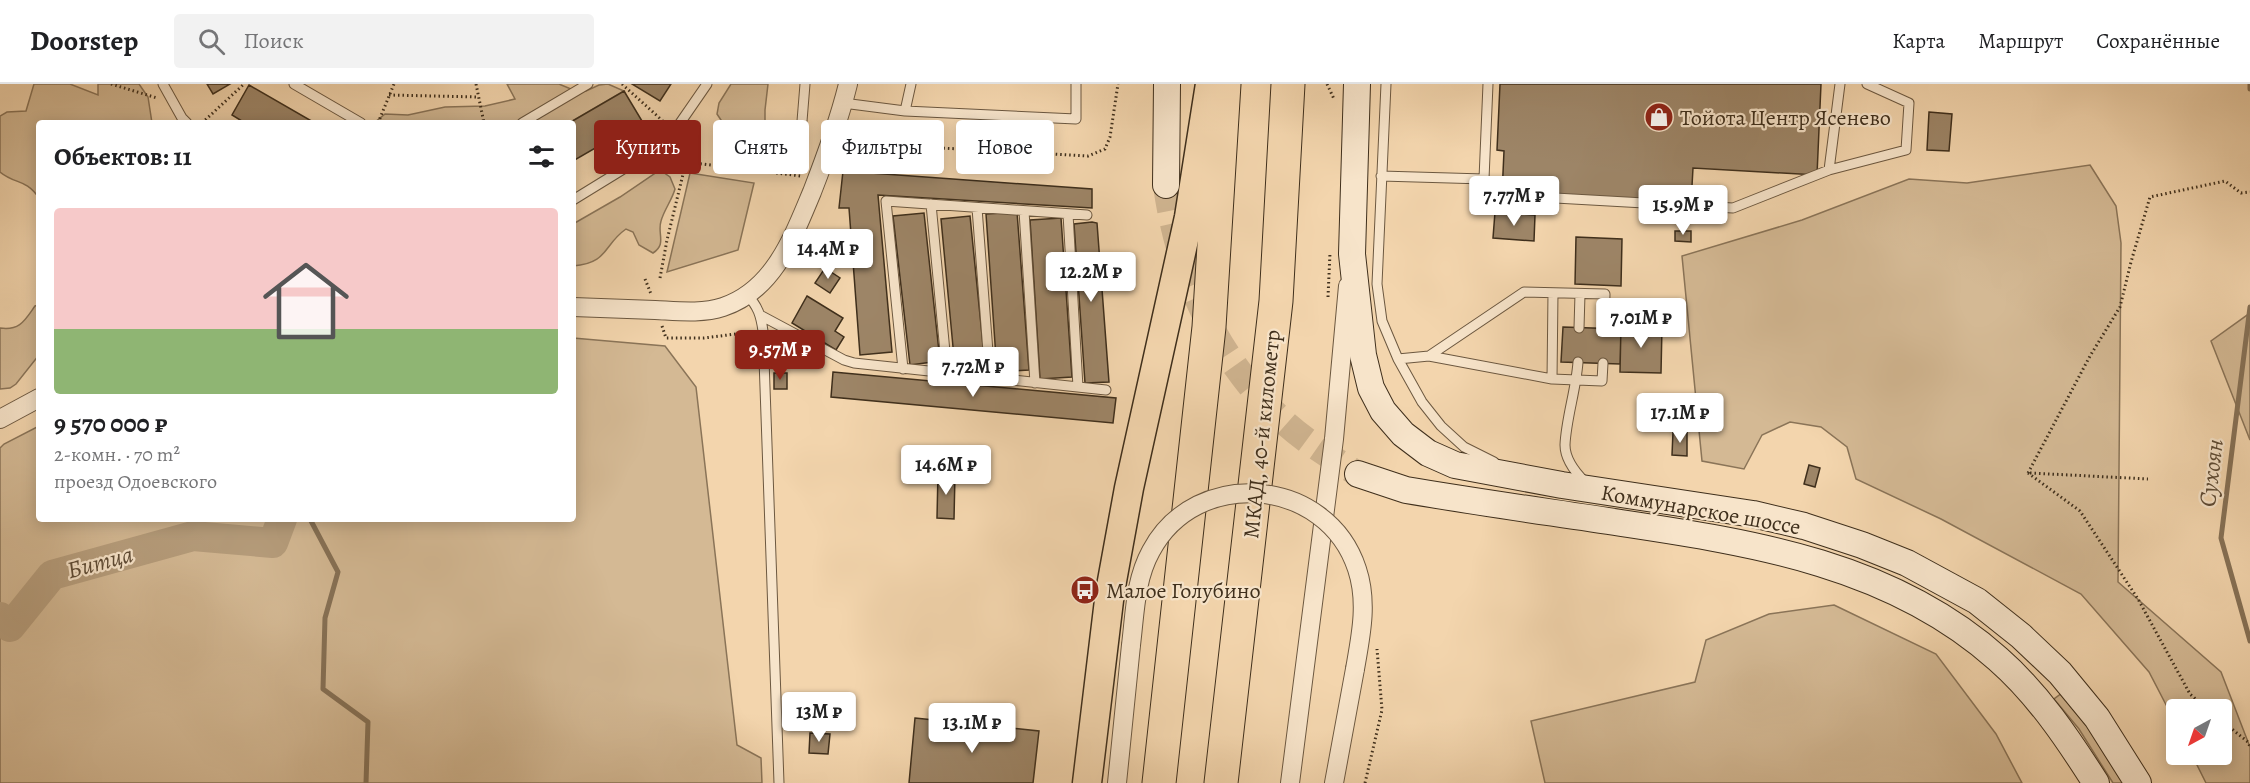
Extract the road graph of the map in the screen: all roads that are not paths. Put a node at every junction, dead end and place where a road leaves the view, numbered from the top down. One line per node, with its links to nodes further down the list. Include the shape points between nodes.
1 (163, 84): 20 (lane)
2 (294, 84): 21 (lane)
3 (588, 84): 22 (lane)
4 (707, 84): 28 (lane, via 674,131 656,149)
5 (806, 84): 23 (lane)
6 (848, 84): 18 (street)
7 (911, 84): 19 (lane)
8 (1076, 84): 19 (lane, via 1076,119)
9 (1167, 84): 27 (main road)
10 (1210, 84): 60 (main road, via 1189,217 1110,592)
11 (1224, 84): 62 (highway, via 1208,339)
12 (1288, 84): 63 (highway, МКАД, 40-й километр, via 1276,301)
13 (1357, 84): 34 (main road, Коммунарское шоссе)
14 (1386, 84): 25 (lane)
15 (1488, 84): 26 (lane)
16 (1840, 84): 24 (lane)
17 (1867, 84): 24 (lane, via 1910,103 1906,150)
18 (843, 103): 19 (lane); 37 (street, via 795,235 782,258)
19 (905, 111)
20 (186, 120)
21 (356, 120)
22 (527, 120)
23 (803, 120)
24 (1829, 170): 26 (lane, via 1733,208 1486,194)
25 (1381, 176): 26 (lane); 43 (lane, via 1377,284 1382,321)
26 (1484, 179)
27 (1166, 185)
28 (576, 198)
29 (931, 204): 30 (lane); 46 (lane, via 886,201); 47 (lane)
30 (977, 207): 31 (lane); 48 (lane)
31 (1024, 211): 32 (lane); 51 (lane)
32 (1068, 214): 33 (lane); 52 (lane)
33 (1086, 215)
34 (1341, 251): 57 (main road, Коммунарское шоссе, via 1371,388 1383,411 1403,434 1428,453 1455,465); 64 (street, via 1344,317 1334,439)
35 (1553, 293): 36 (lane); 42 (lane, via 1524,292); 49 (lane)
36 (1580, 294): 40 (lane); 41 (lane, via 1605,294)
37 (747, 295): 38 (street, via 723,307 696,311); 39 (lane)
38 (576, 307)
39 (760, 315): 46 (lane, via 844,360); 59 (lane)
40 (1579, 328)
41 (1604, 329)
42 (1429, 356): 43 (lane); 49 (lane)
43 (1398, 359): 57 (lane, via 1422,402 1464,447 1499,465)
44 (1578, 362): 50 (lane)
45 (1603, 363): 50 (lane, via 1602,381)
46 (903, 369): 47 (lane)
47 (947, 373): 48 (lane)
48 (990, 378): 51 (lane)
49 (1552, 379): 50 (lane)
50 (1577, 380): 58 (lane, via 1565,447 1574,470)
51 (1035, 383): 52 (lane)
52 (1078, 387): 53 (lane)
53 (1106, 390)
54 (36, 400): 55 (street)
55 (0, 419)
56 (1358, 474): 66 (main road, Коммунарское шоссе, via 1406,490 1746,543 1852,573 1928,608 1999,659 2060,728)
57 (1562, 486): 58 (main road, Коммунарское шоссе)
58 (1592, 490): 67 (main road, Коммунарское шоссе, via 1753,514 1804,526 1862,545 1941,580 1977,601 2060,674 2097,718)
59 (779, 783)
60 (1087, 783)
61 (1117, 783): 65 (street, bridge, via 1136,599 1151,550 1176,519 1192,508 1220,497 1249,493 1269,494 1306,507 1323,519 1348,549 1357,567 1364,606 1362,626)
62 (1159, 783)
63 (1221, 783)
64 (1290, 783)
65 (1334, 783)
66 (2096, 783)
67 (2139, 783)

